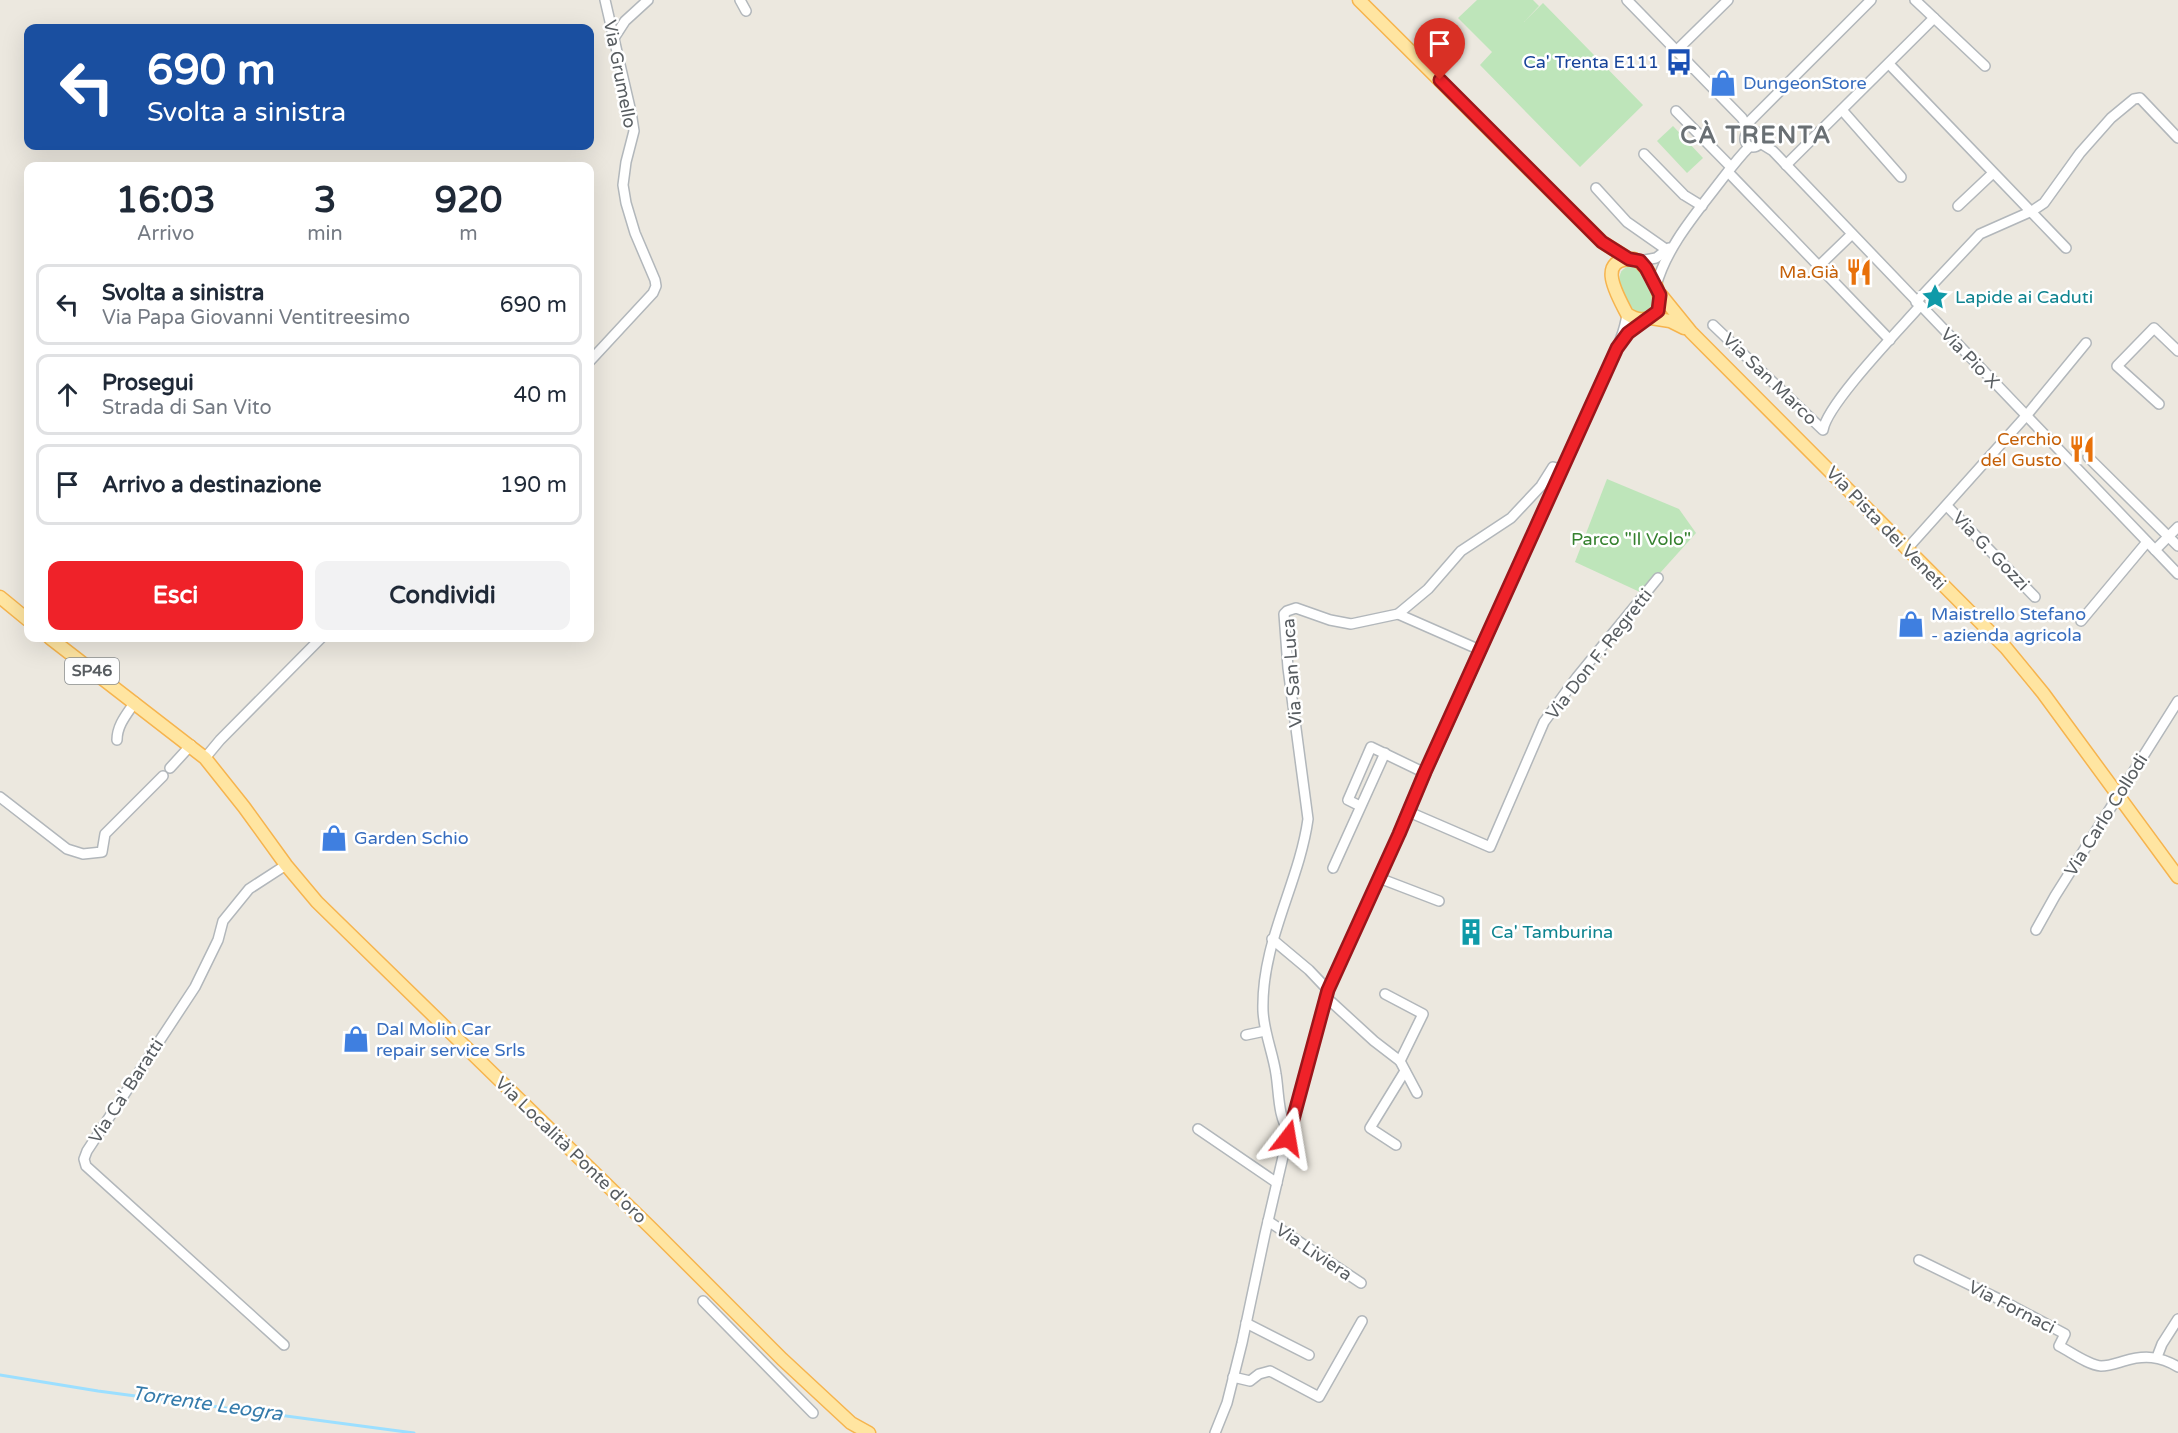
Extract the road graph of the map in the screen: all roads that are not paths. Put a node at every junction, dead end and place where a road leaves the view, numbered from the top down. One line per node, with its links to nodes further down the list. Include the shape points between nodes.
1 (605, 0): 13 (street, Via Grumello)
2 (648, 0): 13 (street)
3 (740, 0): 11 (street)
4 (1359, 0): 34 (main road)
5 (1627, 0): 10 (street, Via Pio X)
6 (1643, 0): 10 (street)
7 (1728, 0): 14 (street)
8 (1871, 0): 19 (street)
9 (1915, 0): 12 (street)
10 (1635, 8): 14 (street, Via Pio X)
11 (746, 10)
12 (1934, 18): 15 (street); 16 (street)
13 (614, 38): 50 (street, Via Grumello, via 634,131 623,184 626,203 656,286)
14 (1676, 51): 19 (street, Via Pio X)
15 (1889, 64): 17 (street); 26 (street)
16 (1985, 66)
17 (1842, 110): 24 (street); 27 (street)
18 (1676, 111): 25 (street)
19 (1748, 128): 21 (street, Via Pio X, via 1759,134); 22 (street, via 1745,140)
20 (2178, 138): 31 (street, via 2147,103 2134,99 2111,118 2044,203)
21 (1760, 143): 22 (street); 24 (street, Via Pio X, via 1773,150)
22 (1749, 147): 25 (street)
23 (1644, 154): 29 (street, via 1684,195)
24 (1786, 165): 32 (street, Via Pio X)
25 (1729, 170): 29 (street); 38 (street)
26 (1993, 172): 30 (street); 31 (street)
27 (1901, 177)
28 (1596, 188): 36 (street, via 1627,222)
29 (1702, 206): 33 (street)
30 (1958, 206)
31 (2032, 211): 35 (street); 41 (street, Via San Marco, via 1980,234)
32 (1852, 234): 38 (street); 41 (street, Via Pio X)
33 (1677, 241): 36 (street); 40 (street, via 1663,265)
34 (1602, 242): 37 (main road); 39 (main road)
35 (2066, 248)
36 (1667, 250): 37 (street, via 1656,258)
37 (1634, 260): 39 (main road, via 1622,260); 40 (main road, via 1646,268)
38 (1819, 266): 46 (street)
39 (1612, 269): 42 (main road, via 1613,286)
40 (1658, 291): 43 (main road, via 1658,311); 45 (main road, Via Pista dei Veneti)
41 (1918, 304): 46 (street, Via San Marco); 52 (street, Via Pio X)
42 (1627, 314): 43 (main road); 48 (street)
43 (1648, 319): 45 (main road, Via Pista dei Veneti, via 1670,321); 48 (street, via 1628,333)
44 (1713, 325): 46 (street, Via San Marco, via 1823,430 1829,414)
45 (1691, 332): 60 (main road, Via Pista dei Veneti)
46 (1890, 340)
47 (2086, 343): 52 (street)
48 (1617, 348): 54 (street, Via Liviera)
49 (2178, 351): 51 (street, via 2154,328 2117,366)
50 (594, 357)
51 (2159, 404)
52 (2026, 416): 55 (street); 58 (street, Via Pio X)
53 (2088, 457): 57 (street)
54 (1560, 469): 66 (street, Via San Luca, via 1553,467 1511,518 1461,551 1428,589); 71 (street, Via Liviera)
55 (1947, 506): 60 (street); 65 (street, Via G. Gozzi)
56 (2178, 528): 57 (street)
57 (2168, 537): 59 (street); 61 (street)
58 (2147, 542): 61 (street, Via Pio X); 68 (street)
59 (2178, 546)
60 (1906, 550): 80 (main road, Via Pista dei Veneti, via 2006,648)
61 (2155, 550): 62 (street, Via Pio X)
62 (2178, 574)
63 (1658, 578): 82 (street, Via Don F. Regretti, via 1544,722 1490,847)
64 (0, 597): 67 (main road)
65 (2035, 597)
66 (1398, 614): 71 (street); 89 (street, Via San Luca, via 1351,624 1296,608 1284,614 1308,819 1305,843)
67 (24, 617)
68 (2082, 621)
69 (55, 642): 73 (main road, SP46)
70 (317, 642): 77 (street)
71 (1480, 650): 78 (street, Via Liviera)
72 (2178, 701): 80 (street, Via Carlo Collodi)
73 (135, 702): 74 (street, via 121,723); 75 (main road, Via Località Ponte d'oro / SP46)
74 (117, 740)
75 (191, 745): 77 (main road, Via Località Ponte d'oro / SP46); 79 (street, via 105,834 102,852 83,854 67,849)
76 (1385, 753): 78 (street); 81 (street); 81 (street, via 1371,747 1348,800)
77 (205, 758): 83 (main road, Via Località Ponte d'oro / SP46)
78 (1425, 772): 82 (street, Via Liviera)
79 (0, 797)
80 (2118, 797): 85 (main road, Via Pista dei Veneti); 88 (street, Via Carlo Collodi)
81 (1360, 806): 84 (street)
82 (1409, 812): 86 (street, Via Liviera)
83 (285, 865): 108 (street, Via Ca' Baratti, via 249,889 223,921 195,987 84,1159 86,1166); 114 (main road, Via Località Ponte d'oro / SP46, via 317,902 782,1359 852,1423)
84 (1333, 868)
85 (2178, 877)
86 (1379, 878): 87 (street); 90 (street, Via Liviera)
87 (1439, 901)
88 (2036, 930)
89 (1272, 939): 90 (street, via 1309,970); 92 (street, Via San Luca, via 1264,989)
90 (1327, 994): 94 (street); 98 (street, Via Liviera)
91 (1384, 994): 94 (street, via 1424,1014)
92 (1265, 1031): 93 (street); 98 (street, Via San Luca, via 1283,1124)
93 (1246, 1035)
94 (1400, 1061): 95 (street)
95 (1405, 1071): 96 (street); 99 (street, via 1370,1128)
96 (1417, 1093)
97 (1198, 1129): 100 (street)
98 (1289, 1131): 100 (street, Via Liviera)
99 (1396, 1145)
100 (1277, 1182): 101 (street, Via Liviera)
101 (1268, 1221): 103 (street, Via Liviera); 107 (street, Via Liviera)
102 (1919, 1260): 110 (street, Via Fornaci, via 2065,1334 2059,1346 2096,1365)
103 (1361, 1283)
104 (703, 1301): 113 (street)
105 (2178, 1320): 110 (street)
106 (1362, 1321): 112 (street, via 1319,1397 1270,1371 1250,1381)
107 (1246, 1323): 109 (street); 112 (street, Via Liviera)
108 (284, 1346)
109 (1309, 1354)
110 (2157, 1357): 111 (street)
111 (2178, 1367)
112 (1233, 1377): 115 (street, Via Liviera)
113 (813, 1413)
114 (869, 1433)
115 (1215, 1433)

